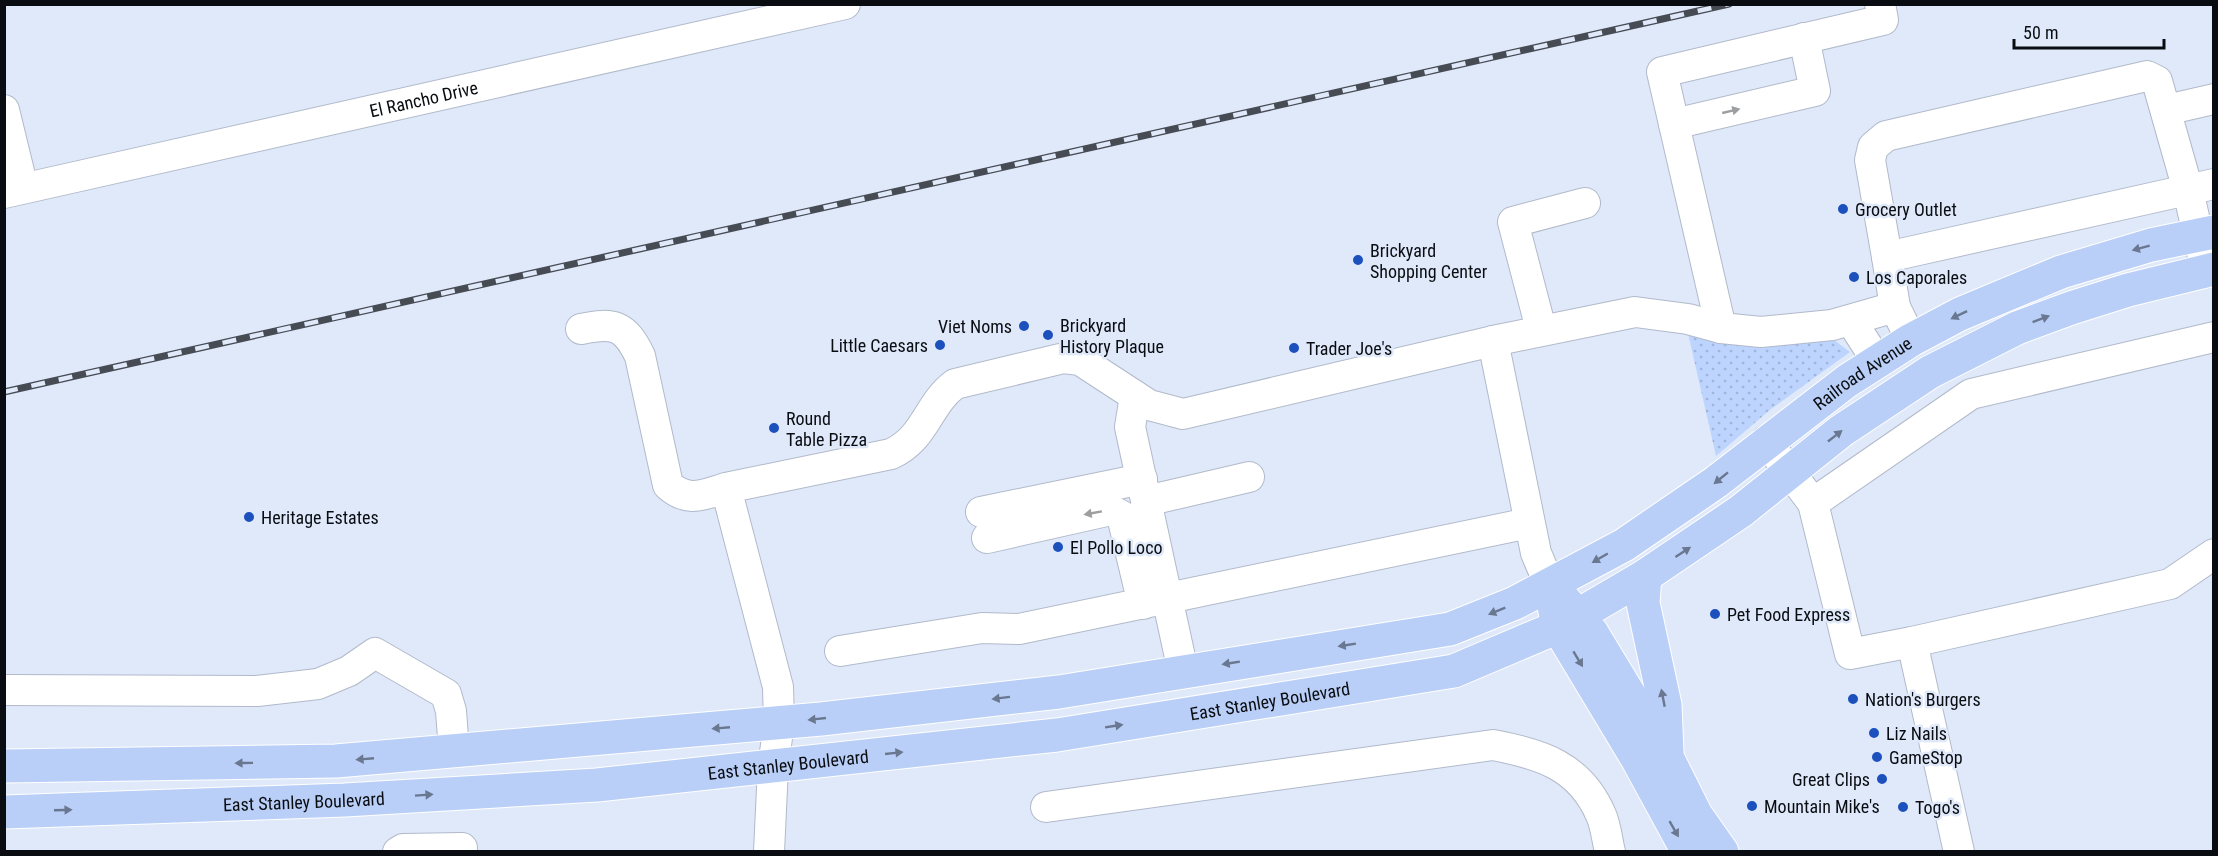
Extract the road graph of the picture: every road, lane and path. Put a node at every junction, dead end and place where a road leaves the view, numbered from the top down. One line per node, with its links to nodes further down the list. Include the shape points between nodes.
1 (845, 4): 9 (street, El Rancho Drive)
2 (1880, 4): 3 (street, via 1883,20)
3 (1804, 38): 7 (street, via 1662,72); 7 (street, one-way to 3, via 1815,92)
4 (2214, 99): 6 (street)
5 (4, 110): 9 (street)
6 (2166, 110): 8 (street); 12 (street, via 2157,81 2147,76 1886,136 1873,147 1870,160)
7 (1674, 124): 16 (street)
8 (2201, 187): 11 (street); 12 (street)
9 (14, 191)
10 (1585, 203): 18 (street, via 1513,222)
11 (2206, 234): 13 (street); 20 (main road, Railroad Avenue, one-way to 20, via 2151,245 2061,272 1960,314)
12 (1887, 257): 14 (street)
13 (2210, 270): 25 (main road, Railroad Avenue, one-way to 13, via 1886,400 1976,348 2071,308)
14 (1895, 307): 15 (street); 20 (street)
15 (1852, 322): 16 (street, via 1761,332); 22 (street)
16 (1721, 328): 18 (street, via 1635,312)
17 (581, 329): 27 (street, via 604,324 618,327 632,338 640,356 668,485 678,495 695,497)
18 (1541, 329): 21 (street)
19 (2214, 337): 29 (street, via 1971,394)
20 (1911, 340): 22 (main road, Railroad Avenue)
21 (1493, 341): 23 (street, via 1183,414 1149,405); 30 (street)
22 (1877, 361): 24 (main road, Railroad Avenue)
23 (1135, 396): 27 (street, via 1080,360 1064,358 955,384 946,390 917,436 891,454); 28 (street, via 1130,427)
24 (1766, 441): 25 (street); 33 (main road, Railroad Avenue, one-way to 33, via 1668,517)
25 (1789, 472): 29 (street); 32 (main road, Railroad Avenue, one-way to 25, via 1741,511)
26 (1249, 477): 28 (street)
27 (726, 488): 40 (street, via 778,687)
28 (1144, 490): 34 (street); 34 (street, one-way to 28, via 1122,516 1111,510 984,525)
29 (1813, 503): 36 (street, via 1850,654)
30 (1529, 523): 33 (street); 34 (street)
31 (2214, 554): 36 (street, via 2170,584)
32 (1645, 576): 35 (main road, Railroad Avenue); 42 (main road, one-way to 32, via 1665,705 1643,603)
33 (1550, 586): 35 (main road); 38 (main road, one-way to 38, via 1450,629)
34 (1155, 602): 37 (street, via 1019,629 982,628); 38 (street)
35 (1569, 621): 42 (main road); 45 (main road, East Stanley Boulevard, one-way to 35, via 1057,735 1443,673 1530,641); 53 (main road, one-way to 53)
36 (1912, 642): 55 (street)
37 (840, 651)
38 (1183, 671): 40 (main road, one-way to 40, via 1059,692)
39 (4, 690): 41 (street, via 257,691 318,684 349,671 375,653 446,694)
40 (779, 723): 41 (main road, one-way to 41); 45 (street)
41 (454, 751): 43 (main road, one-way to 43)
42 (1667, 757): 54 (main road, via 1696,815)
43 (302, 762): 44 (main road, one-way to 44); 46 (street)
44 (4, 766)
45 (773, 766): 46 (main road, East Stanley Boulevard, one-way to 45, via 597,785); 52 (street)
46 (302, 801): 48 (main road, East Stanley Boulevard, one-way to 46)
47 (1046, 807): 49 (street, via 1493,745 1535,753 1586,788 1602,816)
48 (4, 813)
49 (1602, 846)
50 (462, 848): 51 (street)
51 (398, 852)
52 (769, 852)
53 (1688, 852)
54 (1722, 852)
55 (1959, 852)

